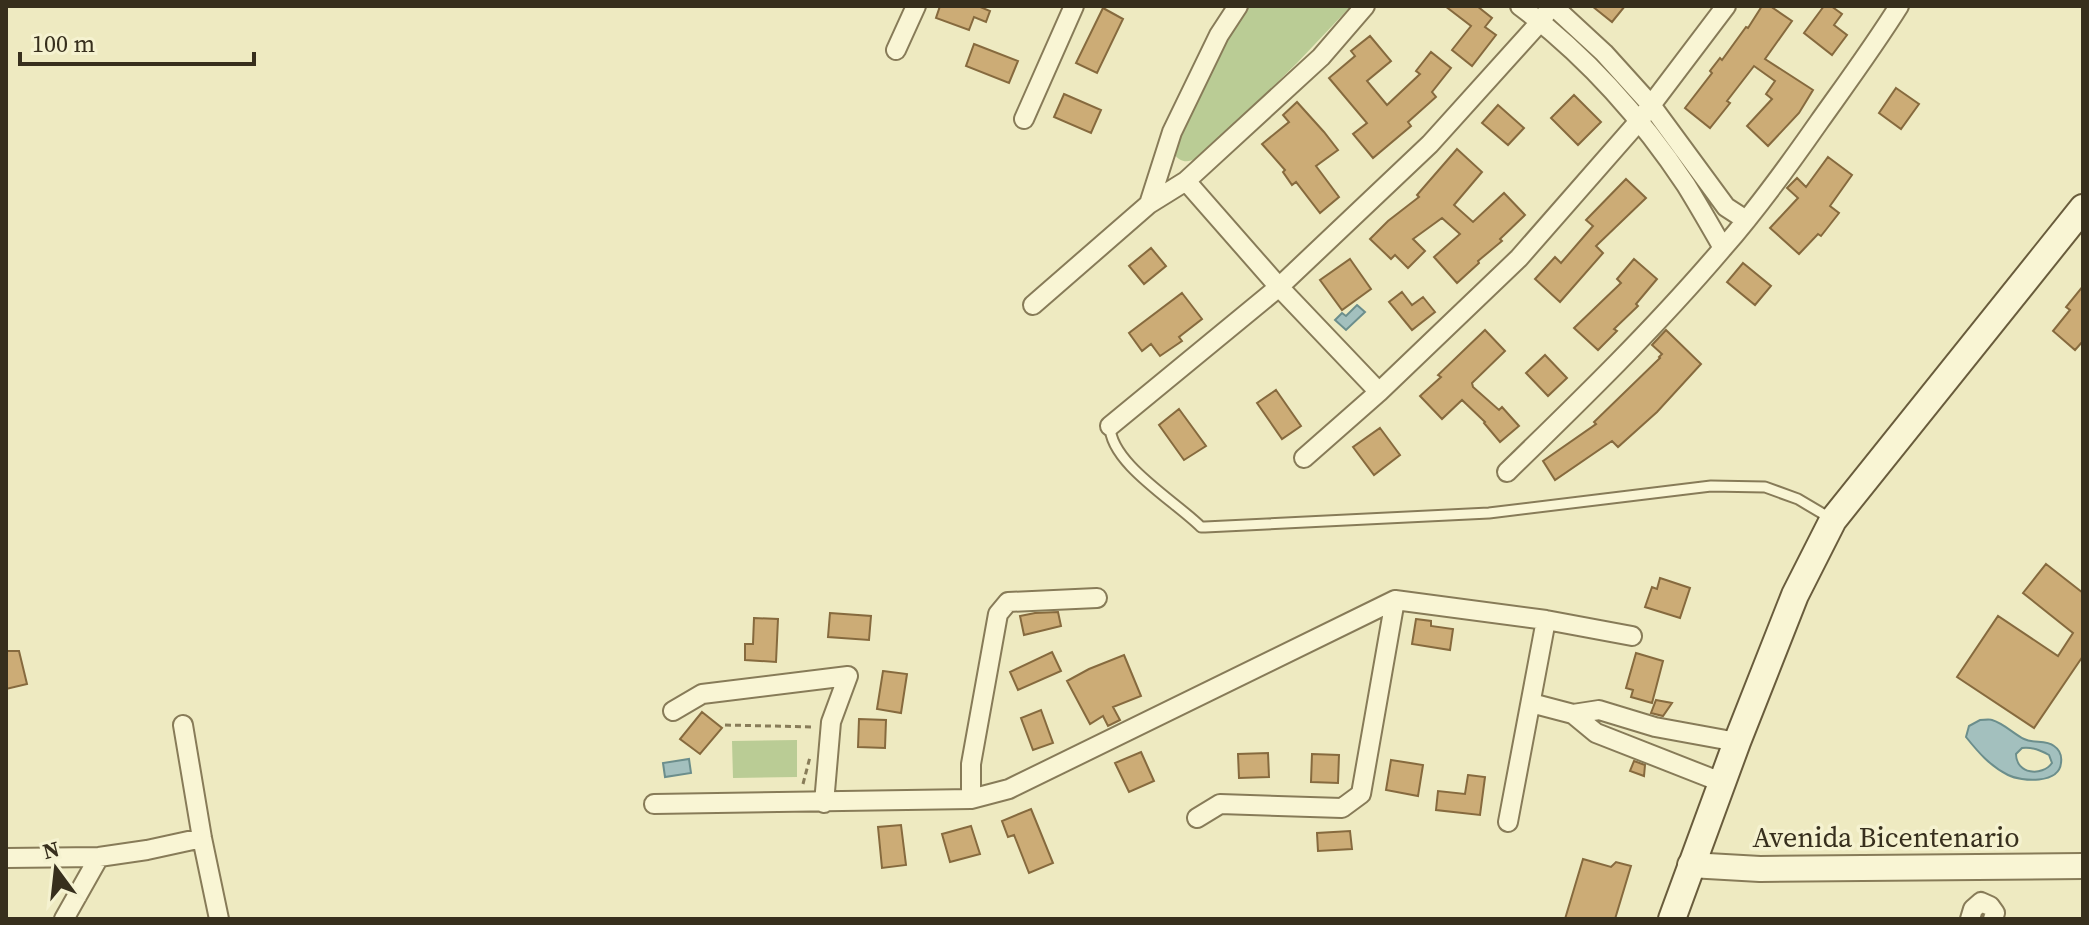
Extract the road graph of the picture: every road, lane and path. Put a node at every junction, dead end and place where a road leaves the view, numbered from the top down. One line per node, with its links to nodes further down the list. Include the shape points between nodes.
1 (916, 6): 9 (street)
2 (1074, 6): 11 (street)
3 (1238, 6): 14 (street, via 1172,132)
4 (1365, 6): 13 (street, via 1321,57)
5 (1520, 6): 8 (street)
6 (1726, 6): 10 (street)
7 (1899, 6): 16 (street)
8 (1548, 11): 10 (street, via 1604,53); 12 (street); 18 (street, via 1430,144)
9 (896, 50)
10 (1651, 105): 12 (street); 16 (street, via 1726,207)
11 (1024, 119)
12 (1639, 121): 17 (street); 20 (street, via 1519,258)
13 (1186, 181): 14 (street); 18 (street)
14 (1149, 204): 19 (street)
15 (2083, 208): 24 (main road)
16 (1746, 220): 17 (street)
17 (1723, 248): 23 (street)
18 (1279, 287): 20 (street); 21 (street)
19 (1033, 305)
20 (1379, 392): 22 (street)
21 (1110, 426): 24 (lane, via 1118,453 1201,527 1489,513 1711,486 1765,487)
22 (1304, 458)
23 (1507, 472)
24 (1833, 520): 36 (main road, via 1795,595)
25 (1097, 598): 41 (street, via 1008,602 998,614 971,764)
26 (1395, 600): 27 (street); 41 (street, via 1009,789); 44 (street, via 1361,794 1342,808 1220,804)
27 (1546, 620): 28 (street); 29 (street)
28 (1632, 636)
29 (1531, 703): 31 (street); 45 (street)
30 (673, 711): 34 (street, via 702,694 848,676)
31 (1573, 714): 35 (street, via 1599,710); 38 (street, via 1596,733)
32 (183, 725): 46 (street)
33 (725, 725): 34 (path)
34 (830, 727): 42 (street)
35 (1683, 732): 36 (street); 38 (street)
36 (1737, 742): 39 (main road)
37 (810, 758): 40 (path)
38 (1672, 763): 39 (street)
39 (1721, 782): 49 (main road)
40 (801, 788)
41 (971, 799): 42 (street)
42 (824, 803): 43 (street)
43 (654, 804)
44 (1197, 818)
45 (1508, 822)
46 (202, 838): 47 (street); 52 (street)
47 (99, 857): 48 (street); 51 (street)
48 (6, 858)
49 (1690, 865): 50 (street, Avenida Bicentenario); 53 (main road)
50 (2083, 866)
51 (64, 919)
52 (219, 919)
53 (1672, 919)
54 (1970, 919): 55 (street, via 1981,902 1995,913)
55 (1993, 919)

